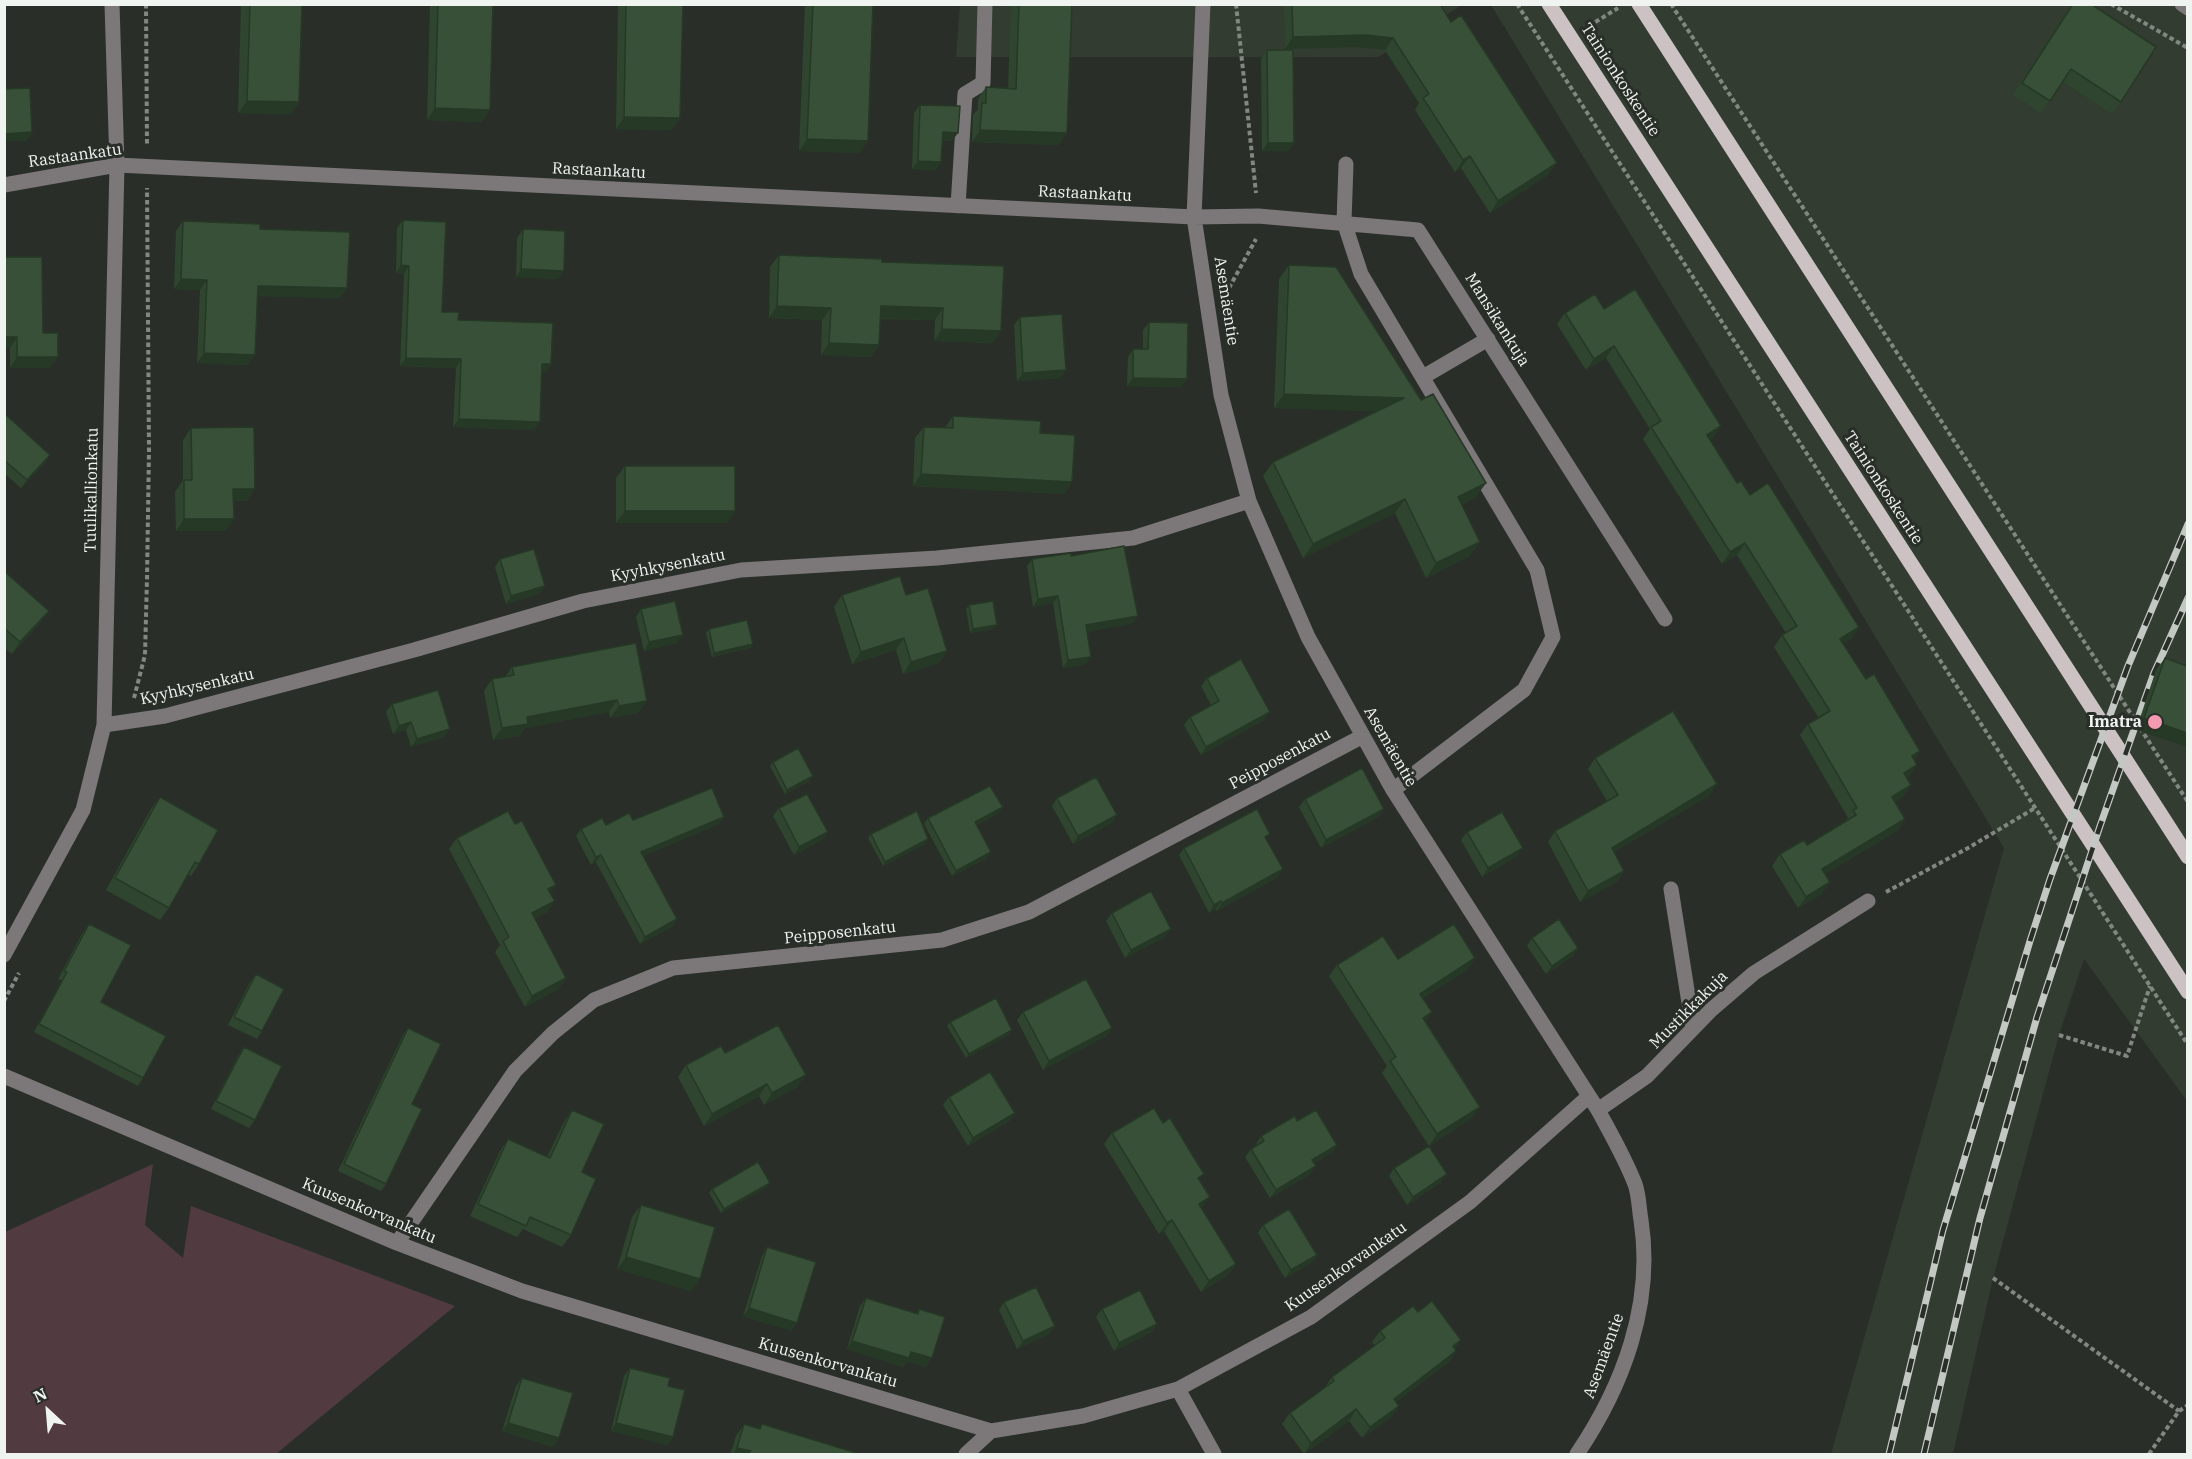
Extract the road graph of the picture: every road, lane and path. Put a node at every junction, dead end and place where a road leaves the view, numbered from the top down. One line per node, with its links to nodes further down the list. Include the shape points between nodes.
1 (112, 4): 15 (street, Tuulikallionkatu)
2 (146, 4): 16 (path)
3 (985, 4): 18 (street, via 983,82 965,94)
4 (1203, 4): 20 (street, Asemäentie)
5 (1236, 4): 19 (path)
6 (1517, 4): 32 (path)
7 (1549, 4): 38 (main road, Tainionkoskentie)
8 (1639, 4): 33 (main road)
9 (1671, 4): 31 (path)
10 (2111, 4): 13 (path)
11 (2182, 4): 12 (street)
12 (2187, 8)
13 (2187, 48)
14 (1346, 164): 21 (street)
15 (117, 165): 16 (street, Rastaankatu); 17 (street, Rastaankatu); 28 (street, Tuulikallionkatu)
16 (147, 166): 18 (street, Rastaankatu); 27 (path, via 149,450 145,655)
17 (4, 184)
18 (958, 206): 20 (street, Rastaankatu)
19 (1258, 216): 20 (street, Mansikankuja); 21 (street, Mansikankuja); 22 (path, via 1259,232)
20 (1194, 217): 22 (street, Asemäentie)
21 (1344, 222): 23 (street, Mansikankuja, via 1419,230); 24 (street, via 1361,274)
22 (1212, 323): 25 (street, Asemäentie, via 1221,395)
23 (1488, 339): 24 (street); 26 (street, Mansikankuja)
24 (1423, 377): 30 (street, via 1537,570 1553,637 1524,690)
25 (1249, 501): 27 (street, Kyyhkysenkatu, via 1133,538 937,558 741,570 584,602 165,716); 29 (street, Asemäentie, via 1308,637)
26 (1665, 619)
27 (128, 721): 28 (street, Kyyhkysenkatu)
28 (104, 724): 36 (street, Tuulikallionkatu, via 83,810)
29 (1363, 736): 30 (street, Asemäentie); 45 (street, Peipposenkatu, via 1029,912 942,940 673,968 594,1000 515,1071)
30 (1394, 790): 43 (street, Asemäentie)
31 (2187, 802)
32 (2035, 808): 35 (path); 37 (path)
33 (2187, 857)
34 (1671, 889): 39 (street)
35 (1868, 901): 39 (street, Mustikkakuja, via 1754,973)
36 (4, 955)
37 (2150, 986): 40 (path, via 2127,1056); 41 (path)
38 (2187, 992)
39 (1693, 1028): 44 (street, Mustikkakuja, via 1647,1076)
40 (2059, 1035)
41 (2187, 1045)
42 (4, 1076): 45 (street, Kuusenkorvankatu)
43 (1589, 1096): 44 (street, Asemäentie); 47 (street, Kuusenkorvankatu, via 1470,1202 1311,1317)
44 (1598, 1110): 53 (street, Asemäentie, via 1636,1186 1644,1239 1644,1282 1637,1325 1618,1380)
45 (397, 1243): 50 (street, Kuusenkorvankatu, via 522,1291)
46 (1993, 1278): 49 (path)
47 (1178, 1389): 50 (street, Kuusenkorvankatu, via 1083,1416); 52 (street)
48 (2187, 1405): 49 (path)
49 (2180, 1411): 54 (path)
50 (991, 1431): 51 (street)
51 (966, 1455)
52 (1214, 1455)
53 (1577, 1455)
54 (2149, 1455)

